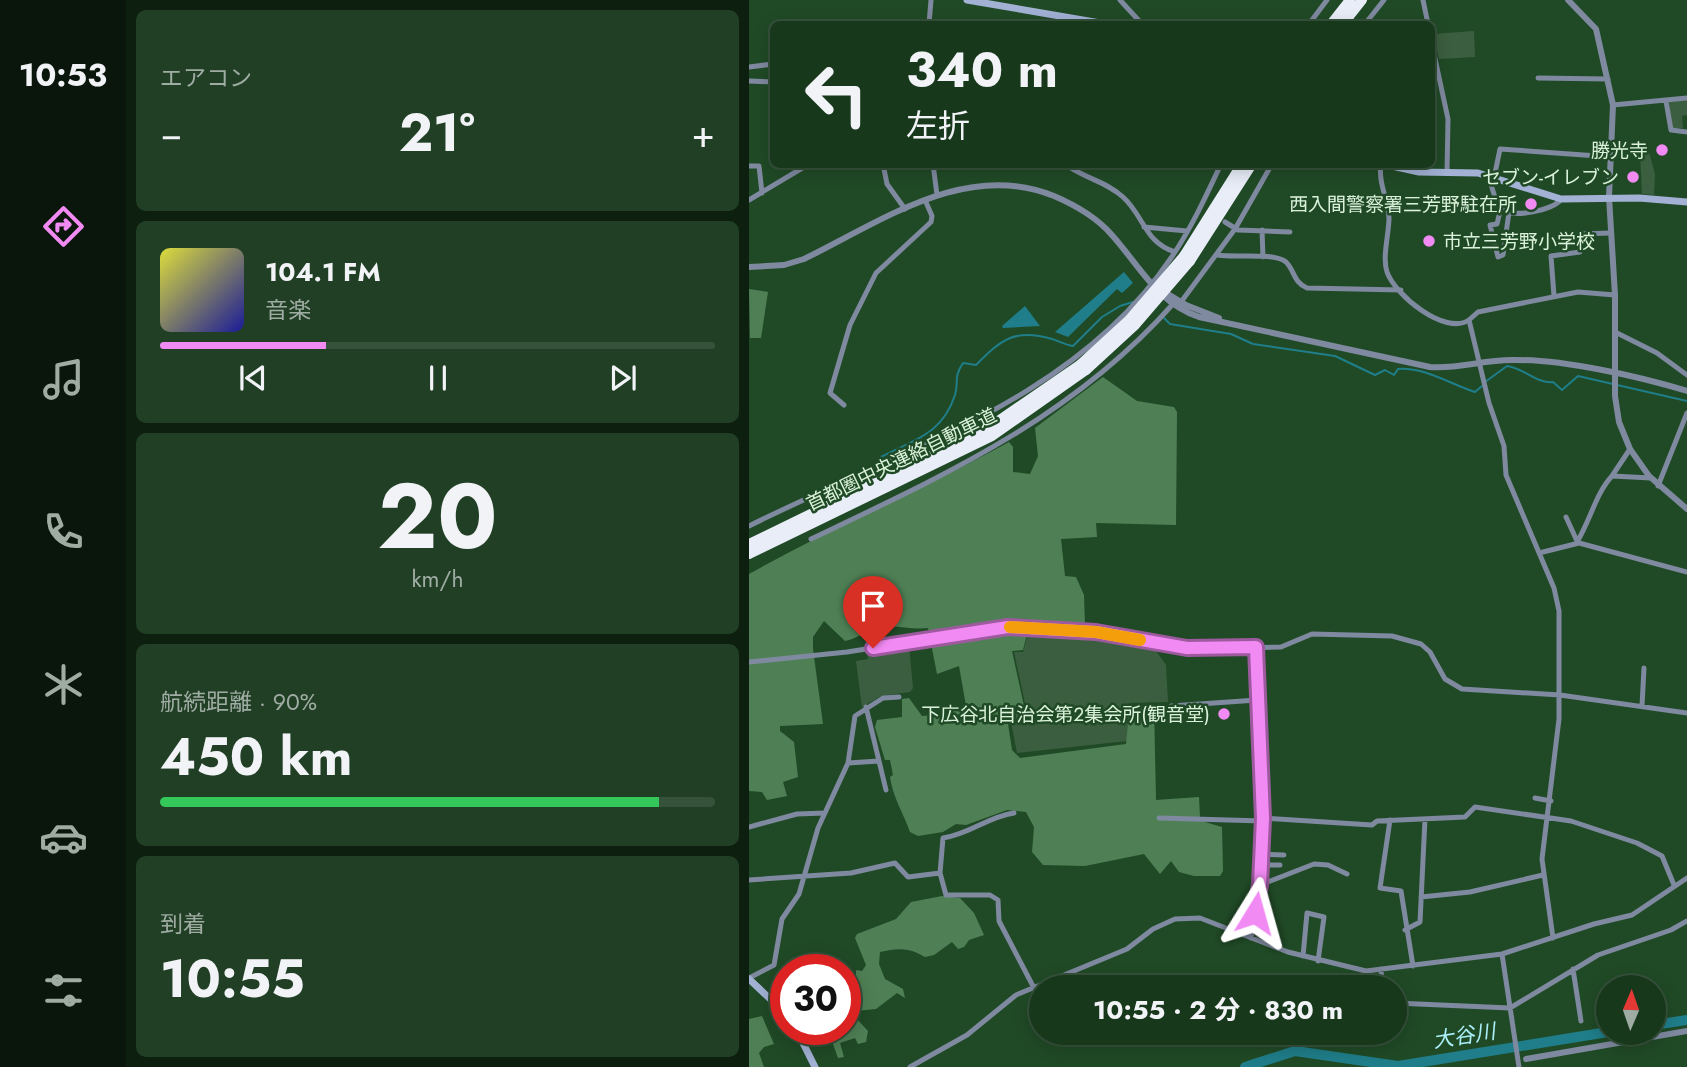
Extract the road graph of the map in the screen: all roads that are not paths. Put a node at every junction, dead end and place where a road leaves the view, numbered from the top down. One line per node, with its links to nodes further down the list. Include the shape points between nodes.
1 (931, 0): 11 (street)
2 (967, 0): 12 (main road)
3 (1120, 0): 13 (street)
4 (1348, 0): 15 (highway)
5 (1364, 0): 16 (highway)
6 (1384, 0): 17 (street)
7 (1423, 0): 18 (street)
8 (1568, 0): 23 (street, via 1596,29)
9 (1326, 1): 10 (street); 14 (street)
10 (1332, 8)
11 (929, 21)
12 (1089, 21)
13 (1139, 21)
14 (1312, 21)
15 (1332, 21)
16 (1351, 21)
17 (1367, 21)
18 (1427, 21)
19 (1435, 59): 43 (street, via 1448,119)
20 (770, 64): 21 (street)
21 (749, 67)
22 (1538, 78): 23 (street)
23 (1608, 79): 29 (street)
24 (749, 81): 25 (street)
25 (770, 82)
26 (1687, 90): 27 (street)
27 (1687, 98): 28 (street)
28 (1666, 101): 29 (street); 30 (street, via 1671,130)
29 (1613, 105): 31 (street)
30 (1687, 132)
31 (1612, 157): 44 (street, via 1500,149); 47 (street)
32 (749, 166): 45 (street, via 759,166)
33 (803, 168): 45 (street)
34 (884, 168): 53 (street, via 887,184)
35 (934, 168): 46 (street)
36 (1074, 168): 56 (street, via 1123,197)
37 (1219, 168): 59 (street, via 1203,208)
38 (1239, 168): 63 (highway, 首都圏中央連絡自動車道)
39 (1249, 168): 63 (highway, 首都圏中央連絡自動車道)
40 (1270, 168): 57 (street)
41 (1382, 168): 67 (street, via 1389,218 1386,270)
42 (1395, 168): 43 (main road)
43 (1447, 172): 44 (main road)
44 (1492, 177): 50 (main road); 52 (street)
45 (762, 193): 48 (street)
46 (937, 195): 49 (street); 66 (street, via 999,183 1042,191 1095,219)
47 (1609, 197): 50 (main road); 51 (main road); 68 (street)
48 (749, 200)
49 (925, 200): 53 (street); 82 (street, via 931,222 878,270 850,325 831,390)
50 (1561, 200): 54 (street, via 1555,206)
51 (1687, 202)
52 (1500, 207): 54 (street); 54 (street, via 1497,224 1490,225 1497,257 1503,255)
53 (905, 209): 65 (street, via 804,259)
54 (1510, 212)
55 (1225, 222): 57 (street)
56 (1144, 227): 59 (street); 63 (street, via 1157,244)
57 (1235, 229): 58 (street); 62 (street)
58 (1262, 230): 60 (street); 64 (street)
59 (1187, 231): 63 (street)
60 (1290, 232)
61 (1610, 233): 69 (street, via 1580,233 1579,253 1551,256)
62 (1218, 255): 64 (street); 70 (street)
63 (1183, 256): 66 (street); 76 (highway, 首都圏中央連絡自動車道, bridge)
64 (1263, 257): 67 (street, via 1286,262 1295,280 1307,288)
65 (749, 267)
66 (1151, 284): 70 (street); 71 (street); 88 (street, via 1112,326 1052,376 980,419)
67 (1401, 290): 72 (street, via 1438,321)
68 (1615, 295): 69 (street, via 1578,292); 74 (street)
69 (1554, 296): 72 (street, via 1478,312)
70 (1181, 302): 73 (street)
71 (1173, 304): 73 (street, via 1199,317); 81 (street, via 1119,359)
72 (1469, 320): 75 (street)
73 (1258, 329): 75 (street, via 1422,366)
74 (1615, 332): 77 (street); 78 (street, via 1657,353)
75 (1479, 364): 77 (street, via 1525,360); 96 (street, via 1504,446 1506,475)
76 (1084, 367): 95 (highway, 首都圏中央連絡自動車道, via 988,428); 97 (highway, 首都圏中央連絡自動車道, via 992,436)
77 (1614, 375): 79 (street); 84 (street, via 1619,422)
78 (1687, 375)
79 (1687, 391)
80 (1065, 393): 81 (street)
81 (1070, 399): 93 (street, via 968,462)
82 (843, 405)
83 (1687, 413): 87 (street)
84 (1630, 449): 85 (street); 86 (street)
85 (1612, 476): 86 (street); 94 (street)
86 (1651, 478): 87 (street)
87 (1658, 486): 90 (street)
88 (808, 498): 89 (street); 92 (street)
89 (811, 505)
90 (1687, 509)
91 (1566, 517): 94 (street)
92 (749, 526)
93 (811, 539)
94 (1576, 543): 96 (street); 98 (street)
95 (749, 544)
96 (1539, 553): 102 (street, via 1559,611)
97 (749, 554)
98 (1687, 572)
99 (1256, 647): 100 (street, via 1187,648 1096,632 1008,627); 102 (street, via 1291,645 1312,634 1392,636 1430,652 1453,686); 104 (street)
100 (749, 662)
101 (1644, 668): 106 (street)
102 (1560, 695): 106 (street); 113 (street)
103 (899, 697): 107 (street, via 883,698)
104 (1257, 699): 105 (street); 119 (street)
105 (1171, 706)
106 (1642, 706): 108 (street)
107 (866, 707): 109 (street); 110 (street, via 855,716)
108 (1687, 713)
109 (879, 761): 110 (street); 111 (street)
110 (848, 763): 114 (street)
111 (886, 790)
112 (1535, 799): 113 (street)
113 (1551, 801): 116 (street)
114 (825, 813): 121 (street, via 797,814); 129 (street)
115 (1014, 813): 126 (street, via 943,838)
116 (1549, 817): 118 (street, via 1475,807 1465,817); 128 (street); 133 (street, via 1590,826 1657,852 1668,864)
117 (1159, 818): 119 (street)
118 (1425, 819): 120 (street); 134 (street)
119 (1263, 820): 120 (street, via 1372,825); 122 (street)
120 (1390, 820): 136 (street, via 1380,888 1401,891)
121 (749, 827)
122 (1261, 854): 123 (street); 124 (street)
123 (1284, 855)
124 (1261, 865): 125 (street); 132 (street)
125 (1280, 865)
126 (940, 873): 129 (street, via 908,877 895,863 851,873); 147 (street, via 946,895 990,895 998,900 999,921)
127 (1347, 874): 132 (street, via 1314,864)
128 (1543, 875): 134 (street, via 1470,892); 138 (street)
129 (803, 876): 131 (street); 148 (street, via 795,903 782,919 774,965)
130 (1687, 878): 133 (street)
131 (749, 880)
132 (1260, 885): 137 (street)
133 (1674, 885): 138 (street, via 1632,915)
134 (1421, 897): 136 (street, via 1420,922)
135 (1687, 921): 144 (street, via 1611,949)
136 (1405, 930): 142 (street)
137 (1251, 938): 140 (street); 145 (street, via 1201,918 1184,917 1153,929 1127,949)
138 (1553, 938): 139 (street)
139 (1501, 954): 142 (street); 152 (street)
140 (1303, 956): 141 (street); 141 (street, via 1307,913 1324,917)
141 (1318, 961): 143 (street, via 1366,971)
142 (1413, 966): 143 (street)
143 (1381, 969): 146 (street)
144 (1573, 969): 152 (street); 153 (street)
145 (1065, 975)
146 (1381, 975)
147 (1029, 978)
148 (750, 980): 150 (main road)
149 (1029, 990): 159 (street, via 967,1035)
150 (770, 998)
151 (1407, 1004): 152 (street)
152 (1510, 1008): 157 (street)
153 (1581, 1021)
154 (1687, 1031): 156 (street)
155 (804, 1045): 158 (main road)
156 (1526, 1059): 157 (street)
157 (1519, 1066)
158 (815, 1067)
159 (910, 1067)

